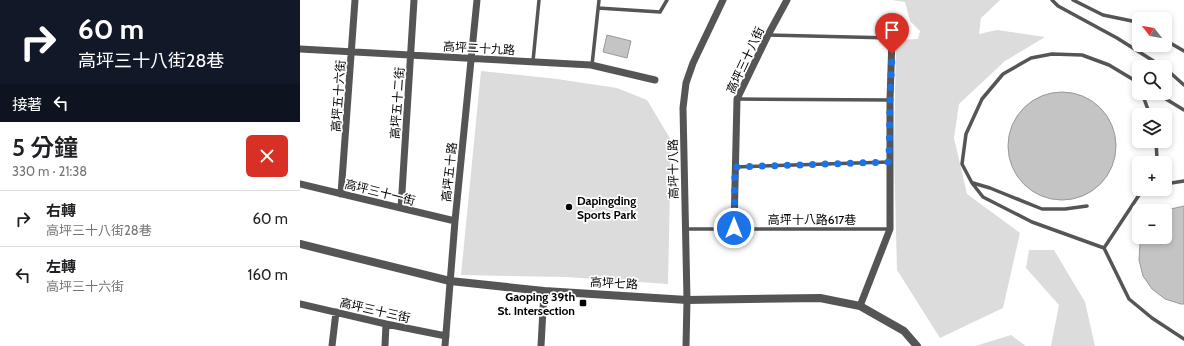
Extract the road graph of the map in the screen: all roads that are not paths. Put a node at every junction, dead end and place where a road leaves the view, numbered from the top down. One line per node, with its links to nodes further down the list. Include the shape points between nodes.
1 (355, 0): 18 (street, 高坪五十六街)
2 (414, 0): 19 (street, 高坪五十二街)
3 (477, 0): 20 (street, 高坪五十路)
4 (539, 0): 22 (lane)
5 (598, 0): 11 (lane)
6 (667, 0): 11 (lane, via 660,12)
7 (723, 0): 44 (street, 高坪十八路, via 686,83 683,108)
8 (787, 0): 13 (street, 高坪三十八街)
9 (1052, 0): 21 (lane, via 1058,6)
10 (1073, 0): 12 (lane, via 1103,15)
11 (598, 8): 23 (lane)
12 (1132, 21)
13 (768, 35): 14 (lane); 28 (street, 高坪三十八街)
14 (892, 38): 29 (street)
15 (1172, 44): 17 (lane)
16 (300, 49): 18 (street, 高坪二十九路)
17 (1184, 51)
18 (352, 53): 19 (street, 高坪二十九路); 38 (street, 高坪五十六街)
19 (412, 56): 20 (street, 高坪二十九路); 41 (street, 高坪五十二街)
20 (471, 59): 22 (street, 高坪二十九路); 42 (street, 高坪五十路)
21 (1151, 60)
22 (533, 61): 23 (street, 高坪二十九路)
23 (592, 65): 26 (street, 高坪二十九路)
24 (1172, 75): 27 (lane)
25 (1132, 79): 35 (lane, via 1109,65 1082,55 1052,54 1031,58 1003,74 982,99 966,134 962,164)
26 (655, 80)
27 (1184, 85)
28 (737, 99): 29 (lane); 33 (street, 高坪三十八街)
29 (890, 100): 32 (street)
30 (1168, 100): 31 (lane)
31 (1184, 110)
32 (889, 162): 33 (lane); 45 (street)
33 (735, 167): 43 (street, 高坪三十八街)
34 (1184, 181): 36 (lane)
35 (972, 183): 40 (lane, via 1042,209); 47 (lane, via 983,197 1032,222)
36 (1172, 183)
37 (300, 184): 38 (street, 高坪三十一街)
38 (341, 194): 41 (street, 高坪三十一街)
39 (1138, 196): 47 (lane)
40 (1087, 206)
41 (401, 208): 42 (street, 高坪三十一街)
42 (455, 221): 48 (street, 高坪五十路)
43 (734, 228): 44 (lane, 高坪十八路617巷); 45 (lane, 高坪十八路617巷)
44 (685, 229): 50 (street, 高坪十八路)
45 (890, 229): 52 (street)
46 (300, 244): 48 (street, 高坪七路)
47 (1104, 248): 56 (lane, via 1129,299)
48 (450, 281): 49 (street, 高坪七路); 55 (street, 高坪五十路)
49 (544, 291): 50 (street, 高坪七路); 60 (street)
50 (687, 300): 52 (street, 高坪七路, via 820,298); 61 (street, 高坪十八路)
51 (300, 304): 53 (street, 高坪三十三街)
52 (860, 306): 62 (street, 高坪七路, via 904,331)
53 (336, 312): 54 (street, 高坪三十三街); 57 (street)
54 (386, 324): 55 (street, 高坪三十三街); 58 (street)
55 (446, 336): 59 (street, 高坪五十路)
56 (1184, 339)
57 (332, 346)
58 (385, 346)
59 (445, 346)
60 (541, 346)
61 (686, 346)
62 (917, 346)

